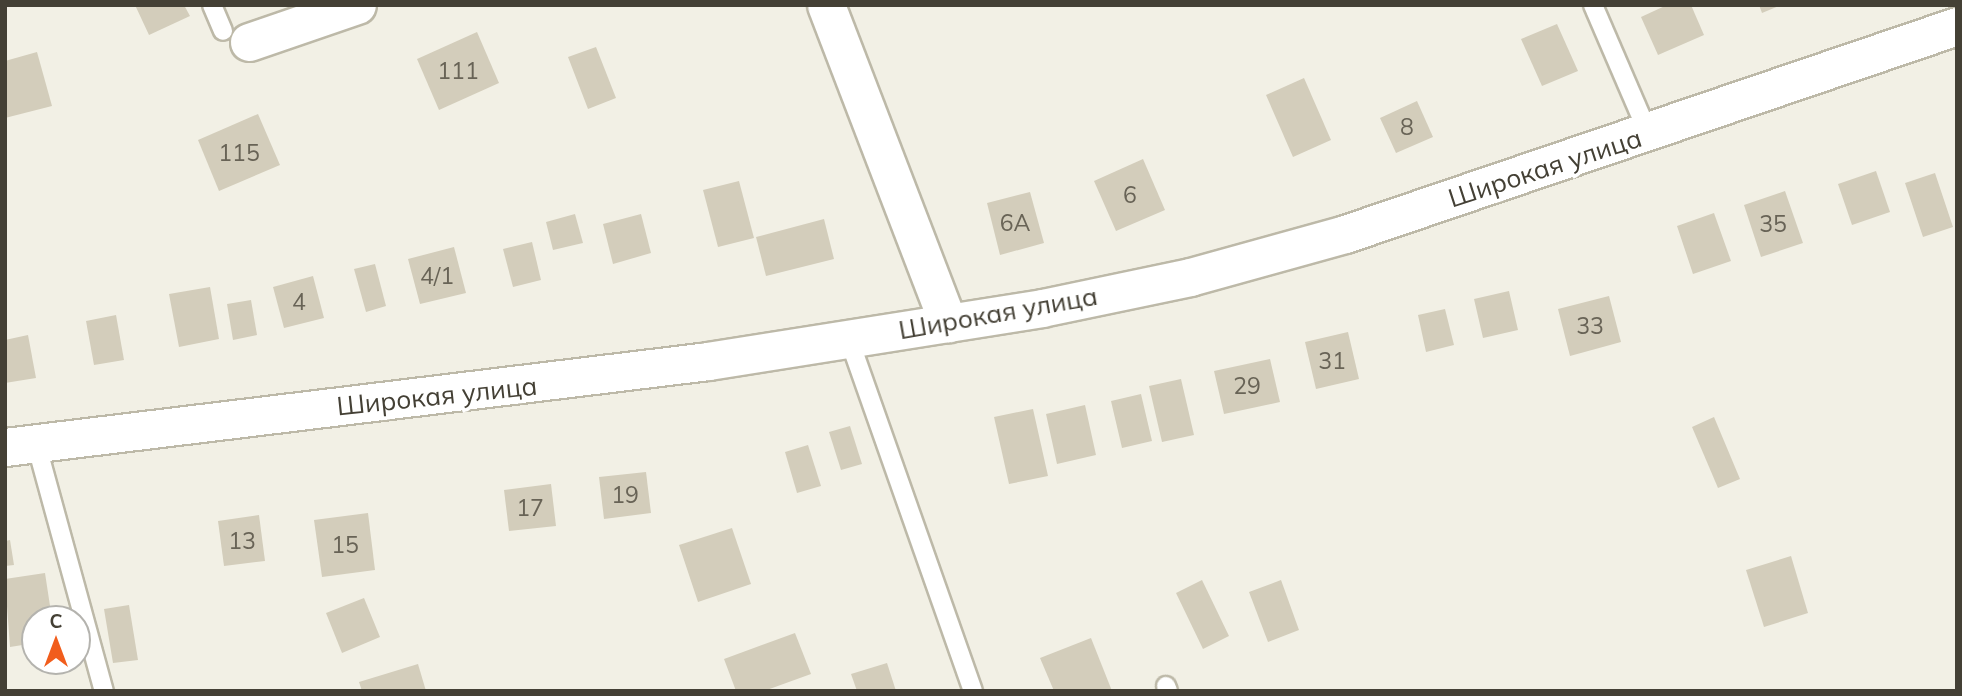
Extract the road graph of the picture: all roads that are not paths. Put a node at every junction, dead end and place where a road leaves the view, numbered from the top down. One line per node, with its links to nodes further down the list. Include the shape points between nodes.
1 (212, 5): 6 (lane)
2 (357, 5): 6 (street)
3 (826, 5): 8 (street)
4 (1593, 5): 7 (lane)
5 (1957, 26): 7 (street, Широкая улица)
6 (236, 36)
7 (1648, 133): 8 (street, Широкая улица, via 1345,234 1190,277)
8 (948, 323): 9 (street, Широкая улица)
9 (849, 339): 10 (street, Широкая улица, via 543,384); 12 (lane)
10 (21, 445): 11 (lane)
11 (104, 691)
12 (973, 691)

